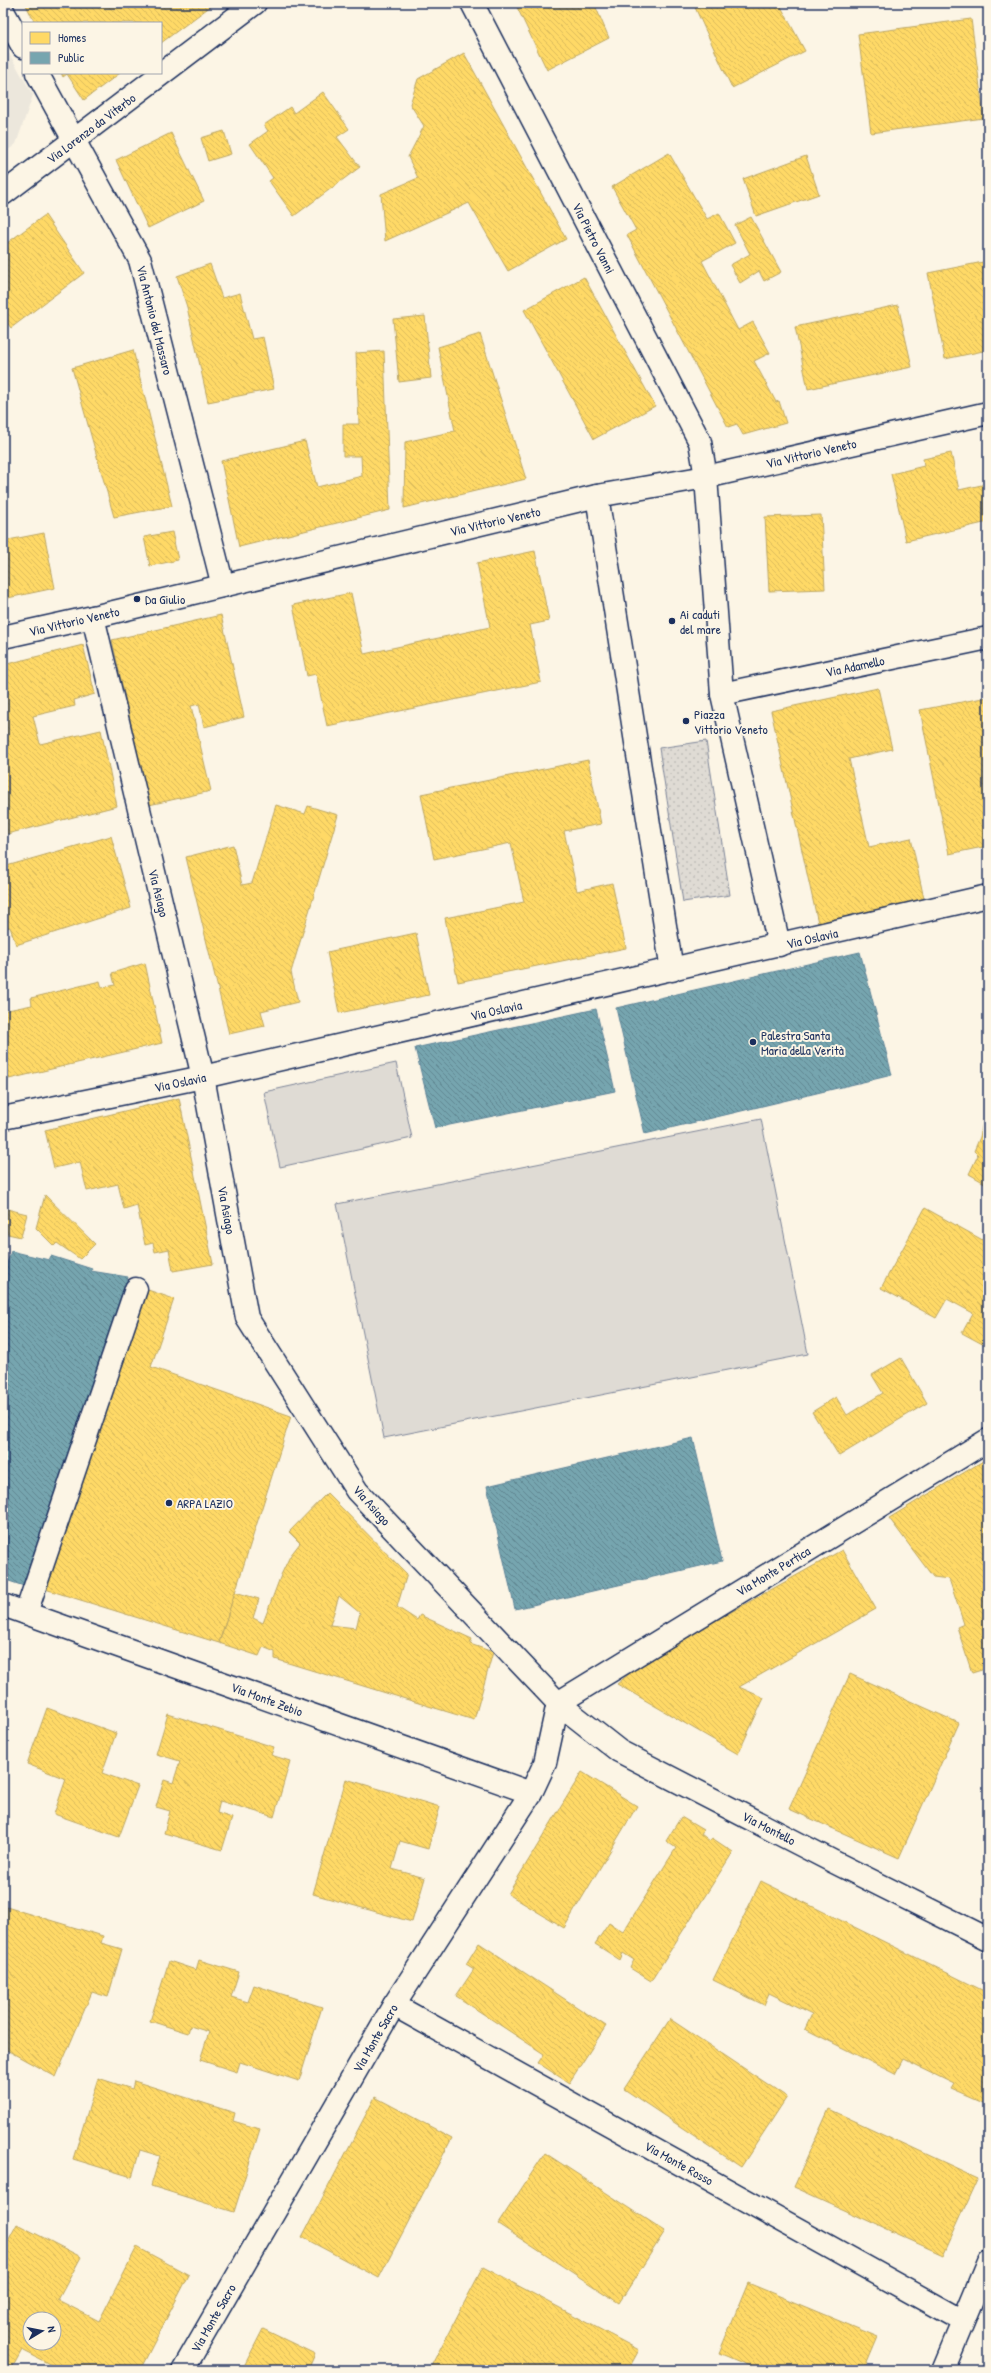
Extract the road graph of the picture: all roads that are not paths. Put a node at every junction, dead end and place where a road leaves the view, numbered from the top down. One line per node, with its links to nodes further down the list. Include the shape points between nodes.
1 (255, 3): 7 (street, Via Lorenzo da Viterbo)
2 (472, 3): 11 (street, Via Pietro Vanni, via 700,442)
3 (3, 11): 4 (street)
4 (22, 46)
5 (38, 74): 8 (street, Via Antonio del Massaro)
6 (162, 74): 8 (street, Via Lorenzo da Viterbo)
7 (162, 74)
8 (74, 141): 9 (street, Via Lorenzo da Viterbo); 13 (street, Via Antonio del Massaro, via 140,260)
9 (3, 194)
10 (988, 413): 11 (street, Via Vittorio Veneto)
11 (706, 477): 12 (street, Via Vittorio Veneto); 17 (street)
12 (597, 496): 13 (street, Via Vittorio Veneto); 20 (street)
13 (223, 586): 14 (street, Via Vittorio Veneto)
14 (93, 617): 15 (street, Via Vittorio Veneto); 21 (street, Via Asiago)
15 (3, 637)
16 (988, 638): 17 (street, Via Adamello)
17 (722, 694): 19 (street)
18 (988, 896): 19 (street, Via Oslavia)
19 (778, 945): 20 (street, Via Oslavia)
20 (672, 970): 21 (street, Via Oslavia)
21 (204, 1077): 22 (street, Via Oslavia); 27 (street, Via Asiago, via 247,1318 357,1491)
22 (3, 1118)
23 (136, 1289): 26 (street)
24 (988, 1440): 27 (street, Via Monte Pertica)
25 (3, 1605): 26 (street, Via Monte Zebio)
26 (26, 1613): 28 (street, Via Monte Zebio)
27 (558, 1703): 28 (street, Via Monte Sacro, via 545,1763); 29 (street, Via Montello, via 620,1750)
28 (531, 1792): 30 (street, Via Monte Sacro)
29 (988, 1939)
30 (394, 2005): 32 (street, Via Monte Rosso); 33 (street, Via Monte Sacro)
31 (988, 2262): 32 (street)
32 (964, 2321): 34 (street)
33 (183, 2370)
34 (943, 2370)

